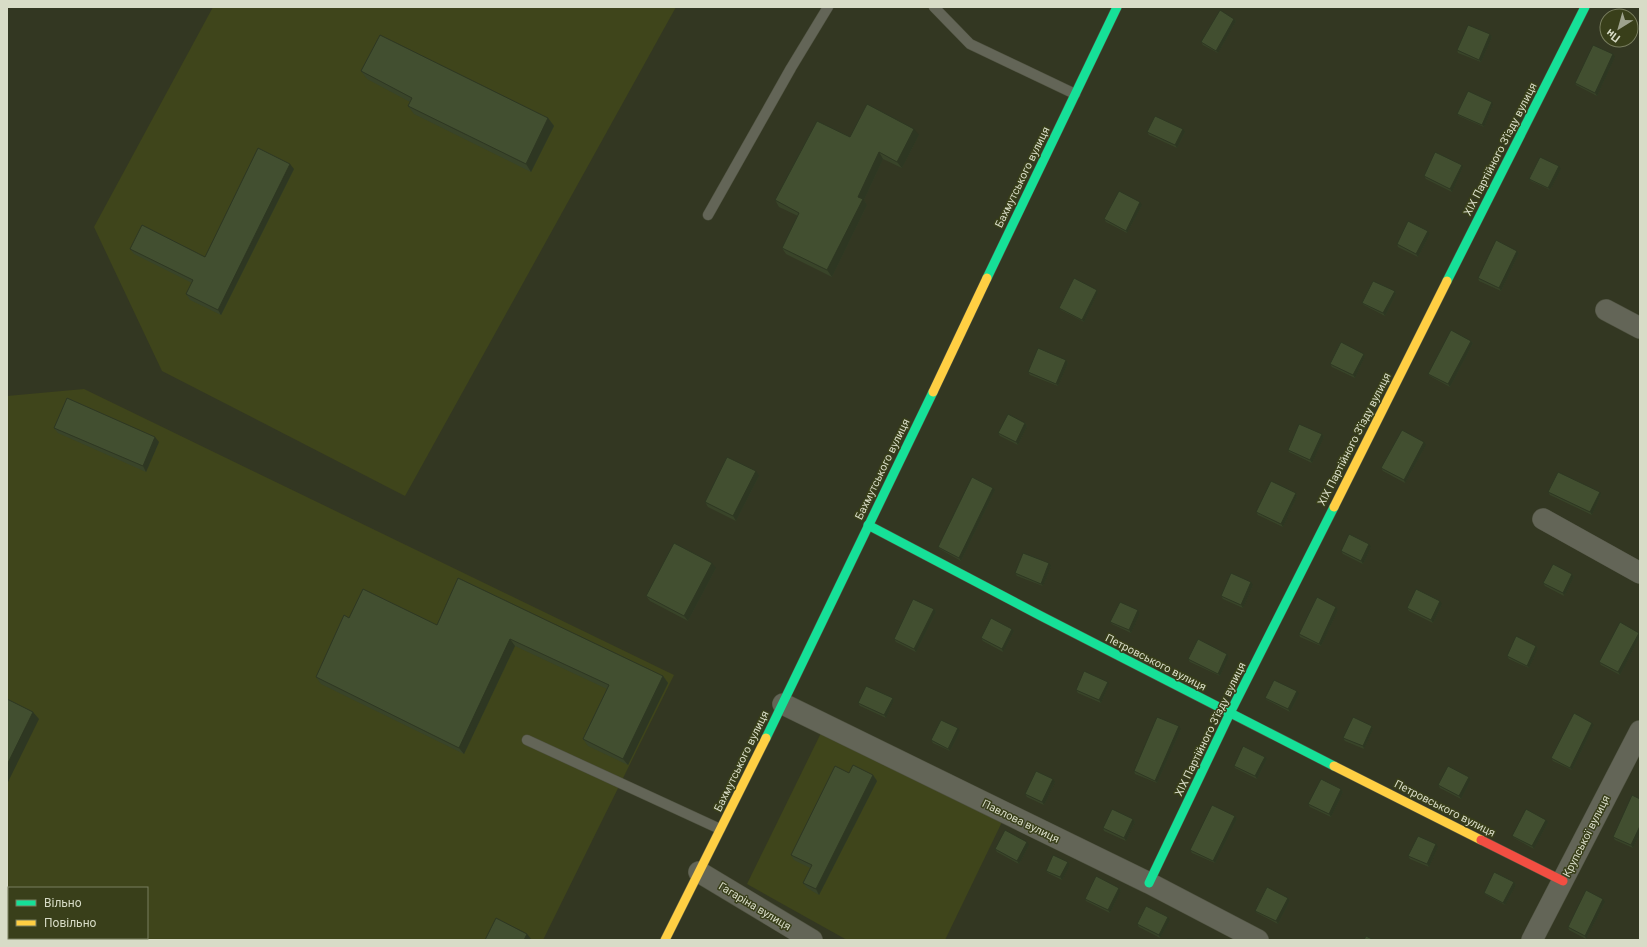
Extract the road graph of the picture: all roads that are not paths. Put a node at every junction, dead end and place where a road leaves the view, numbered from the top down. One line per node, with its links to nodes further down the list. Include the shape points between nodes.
1 (828, 7): 6 (lane)
2 (934, 7): 5 (lane, via 970,44)
3 (1117, 7): 5 (street, Бахмутського вулиця)
4 (1585, 7): 13 (street, XIX Партійного З'їзду вулиця)
5 (1075, 94): 10 (street, Бахмутського вулиця)
6 (708, 215)
7 (1606, 310): 8 (street)
8 (1640, 328)
9 (1543, 519): 11 (street)
10 (868, 525): 12 (street, Бахмутського вулиця); 13 (street, Петровського вулиця)
11 (1640, 573)
12 (783, 704): 16 (street, Бахмутського вулиця); 19 (street, Павлова вулиця)
13 (1230, 714): 18 (street, Петровського вулиця); 19 (street, XIX Партійного З'їзду вулиця)
14 (1640, 731): 18 (street, Крупської вулиця)
15 (527, 740): 16 (lane)
16 (720, 830): 17 (street, Бахмутського вулиця)
17 (699, 872): 20 (street, Бахмутського вулиця); 21 (street, Гагаріна вулиця)
18 (1563, 881): 23 (street, Крупської вулиця)
19 (1149, 883): 22 (street, Павлова вулиця)
20 (665, 940)
21 (812, 940)
22 (1258, 940)
23 (1532, 940)

